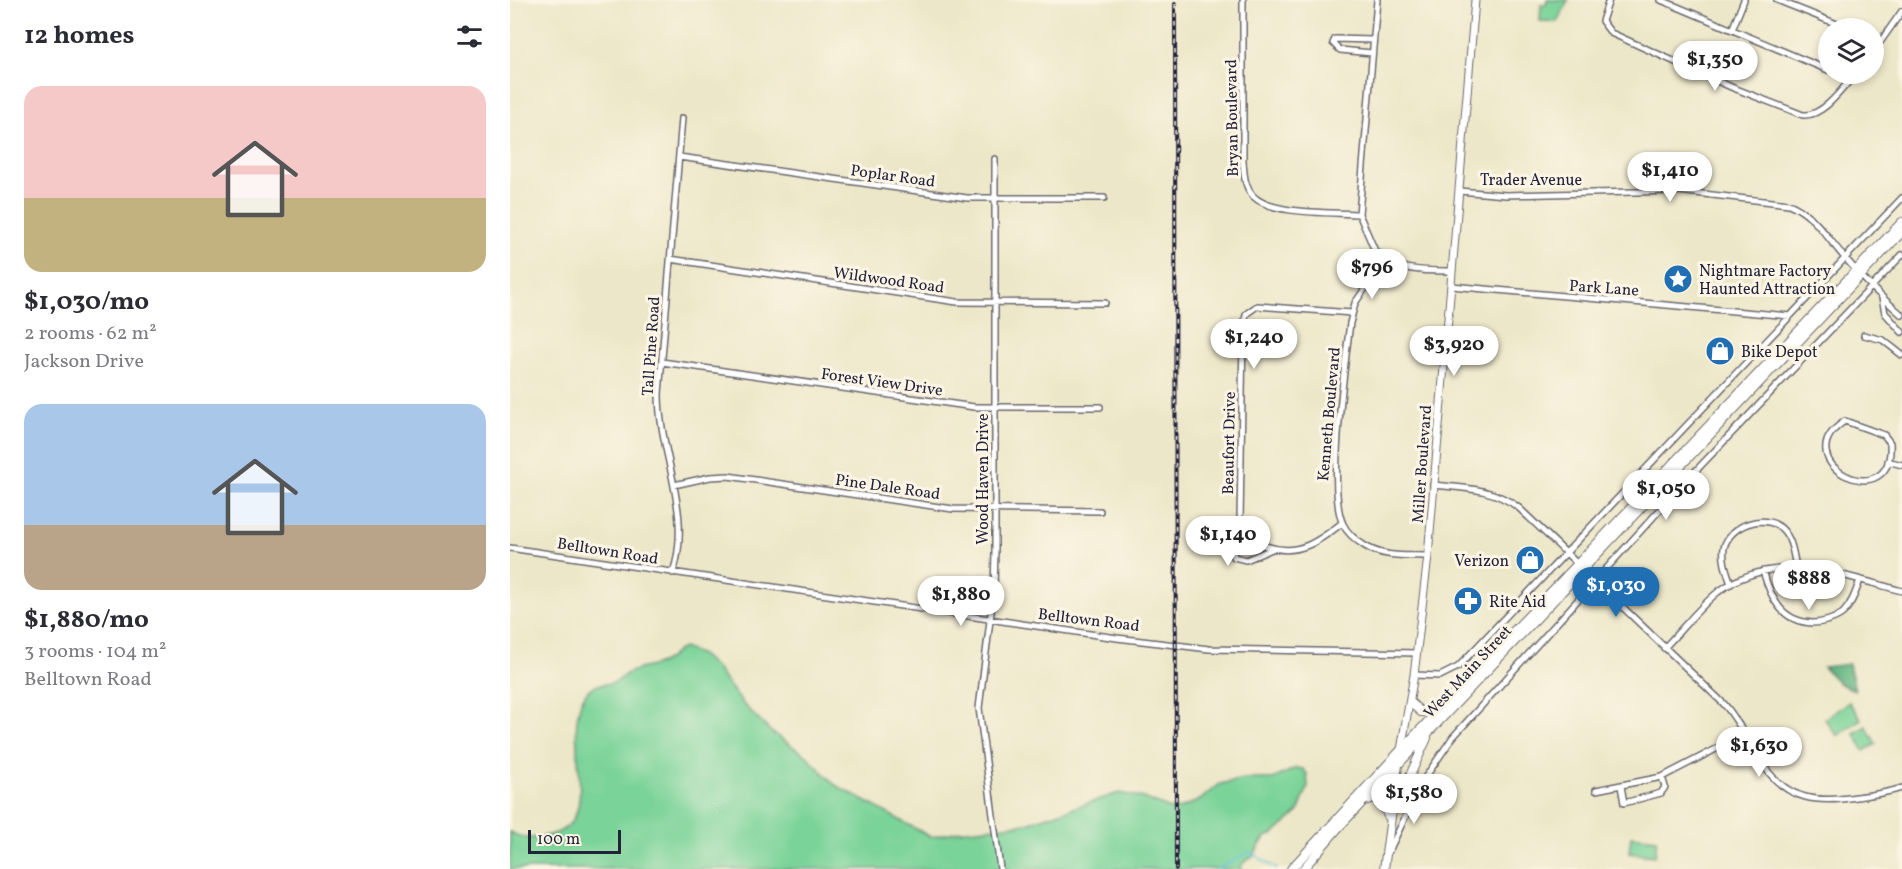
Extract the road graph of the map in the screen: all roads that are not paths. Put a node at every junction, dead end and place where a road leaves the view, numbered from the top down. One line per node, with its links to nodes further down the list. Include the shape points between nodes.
1 (1243, 0): 23 (street, Bryan Boulevard, via 1243,160 1247,187 1258,200 1273,206)
2 (1377, 0): 12 (street)
3 (1475, 0): 19 (street, Miller Boulevard)
4 (1609, 0): 15 (street, via 1602,21 1611,33 1798,113 1809,116 1818,112)
5 (1661, 0): 10 (street)
6 (1744, 0): 10 (street)
7 (1777, 0): 9 (street)
8 (1902, 11): 11 (street)
9 (1822, 18)
10 (1732, 30): 14 (street)
11 (1884, 38)
12 (1373, 40): 13 (street); 13 (street, via 1341,37 1333,44 1340,50)
13 (1372, 53): 23 (street)
14 (1818, 66)
15 (1844, 84)
16 (682, 118): 17 (street, Tall Pine Road)
17 (679, 157): 22 (street, Poplar Road, via 949,196); 29 (street, Tall Pine Road)
18 (995, 159): 22 (street, Wood Haven Drive)
19 (1459, 191): 28 (street, Trader Avenue, via 1506,195 1678,191 1780,202 1805,213); 31 (street, Miller Boulevard)
20 (1104, 198): 22 (street, Poplar Road)
21 (1902, 198): 28 (street)
22 (995, 199): 38 (street, Wood Haven Drive)
23 (1359, 214): 26 (street)
24 (1902, 222): 32 (main road, West Main Street)
25 (1902, 232): 32 (main road, West Main Street)
26 (1375, 251): 30 (street); 33 (street)
27 (1902, 255): 35 (street)
28 (1845, 258): 32 (street, Trader Avenue); 41 (street)
29 (670, 259): 38 (street, Wildwood Road, via 852,288); 45 (street, Tall Pine Road)
30 (1397, 266): 31 (street); 33 (street)
31 (1452, 271): 34 (street, Miller Boulevard)
32 (1858, 273): 35 (street, Trader Avenue); 60 (main road, West Main Street)
33 (1373, 277): 39 (street, Kenneth Boulevard)
34 (1451, 286): 41 (street, Park Lane); 51 (street, Miller Boulevard)
35 (1872, 287): 36 (street, Trader Avenue); 65 (street)
36 (1882, 298): 40 (street); 42 (street, via 1885,313)
37 (1105, 303): 38 (street, Wildwood Road)
38 (996, 304): 46 (street, Wood Haven Drive)
39 (1352, 313): 54 (street, Kenneth Boulevard, via 1335,478); 55 (street, Beaufort Drive, via 1257,306 1246,314 1240,521)
40 (1902, 315)
41 (1790, 316): 58 (street)
42 (1902, 332)
43 (1864, 335): 44 (street, via 1883,340)
44 (1902, 355)
45 (662, 362): 46 (street, Forest View Drive, via 954,405); 50 (street, Tall Pine Road, via 659,412)
46 (996, 407): 47 (street, Forest View Drive); 53 (street, Wood Haven Drive)
47 (1101, 408)
48 (1888, 461): 48 (street, via 1890,442 1884,435 1852,422 1839,425 1832,432 1827,460 1837,471 1869,481 1876,479); 49 (street)
49 (1902, 465)
50 (674, 484): 53 (street, Pine Dale Road, via 737,477); 63 (street, Tall Pine Road, via 680,526)
51 (1433, 485): 58 (street, via 1474,488 1503,497); 59 (street, Miller Boulevard)
52 (1100, 511): 53 (street, Pine Dale Road)
53 (995, 512): 68 (street, Wood Haven Drive)
54 (1342, 523): 57 (street, via 1302,549); 59 (street, via 1353,537 1375,551)
55 (1244, 533): 57 (street); 57 (street, via 1232,545 1234,557 1246,560)
56 (510, 548): 63 (street, Belltown Road)
57 (1273, 549)
58 (1566, 552): 60 (street); 71 (street, via 1458,667 1440,676)
59 (1428, 556): 70 (street, Miller Boulevard)
60 (1582, 567): 65 (street); 73 (main road, West Main Street); 74 (main road, West Main Street)
61 (1796, 567): 62 (street); 64 (street); 66 (street, via 1792,544 1780,527 1769,522 1747,523 1729,536 1724,547)
62 (1763, 571): 64 (street, via 1780,609 1789,618 1802,622 1819,623 1843,613); 66 (street)
63 (674, 573): 68 (street, Belltown Road)
64 (1860, 580): 67 (street)
65 (1597, 581): 69 (street); 84 (street, via 1441,752)
66 (1731, 584): 69 (street, via 1705,604)
67 (1902, 591)
68 (990, 620): 70 (street, Belltown Road, via 1209,649); 85 (street, Wood Haven Drive, via 980,685 980,719)
69 (1664, 648): 75 (street, via 1724,704)
70 (1417, 653): 71 (street, Miller Boulevard)
71 (1414, 675): 72 (street, Miller Boulevard)
72 (1410, 702): 73 (main road, via 1421,712); 76 (street, Miller Boulevard)
73 (1437, 711): 76 (main road, West Main Street)
74 (1429, 733): 77 (main road, West Main Street); 83 (main road)
75 (1746, 734): 78 (street); 80 (street, via 1776,781 1799,797 1827,801)
76 (1401, 750): 77 (main road); 86 (main road, West Main Street)
77 (1398, 764): 82 (main road, West Main Street); 83 (main road)
78 (1662, 777): 79 (street); 79 (street, via 1665,787 1660,793 1624,803)
79 (1621, 786): 81 (street)
80 (1902, 788)
81 (1596, 790)
82 (1362, 802): 83 (main road, via 1374,798 1381,801); 87 (main road, West Main Street)
83 (1389, 822): 84 (main road)
84 (1386, 857): 88 (main road)
85 (1000, 869)
86 (1292, 869)
87 (1304, 869)
88 (1384, 869)

